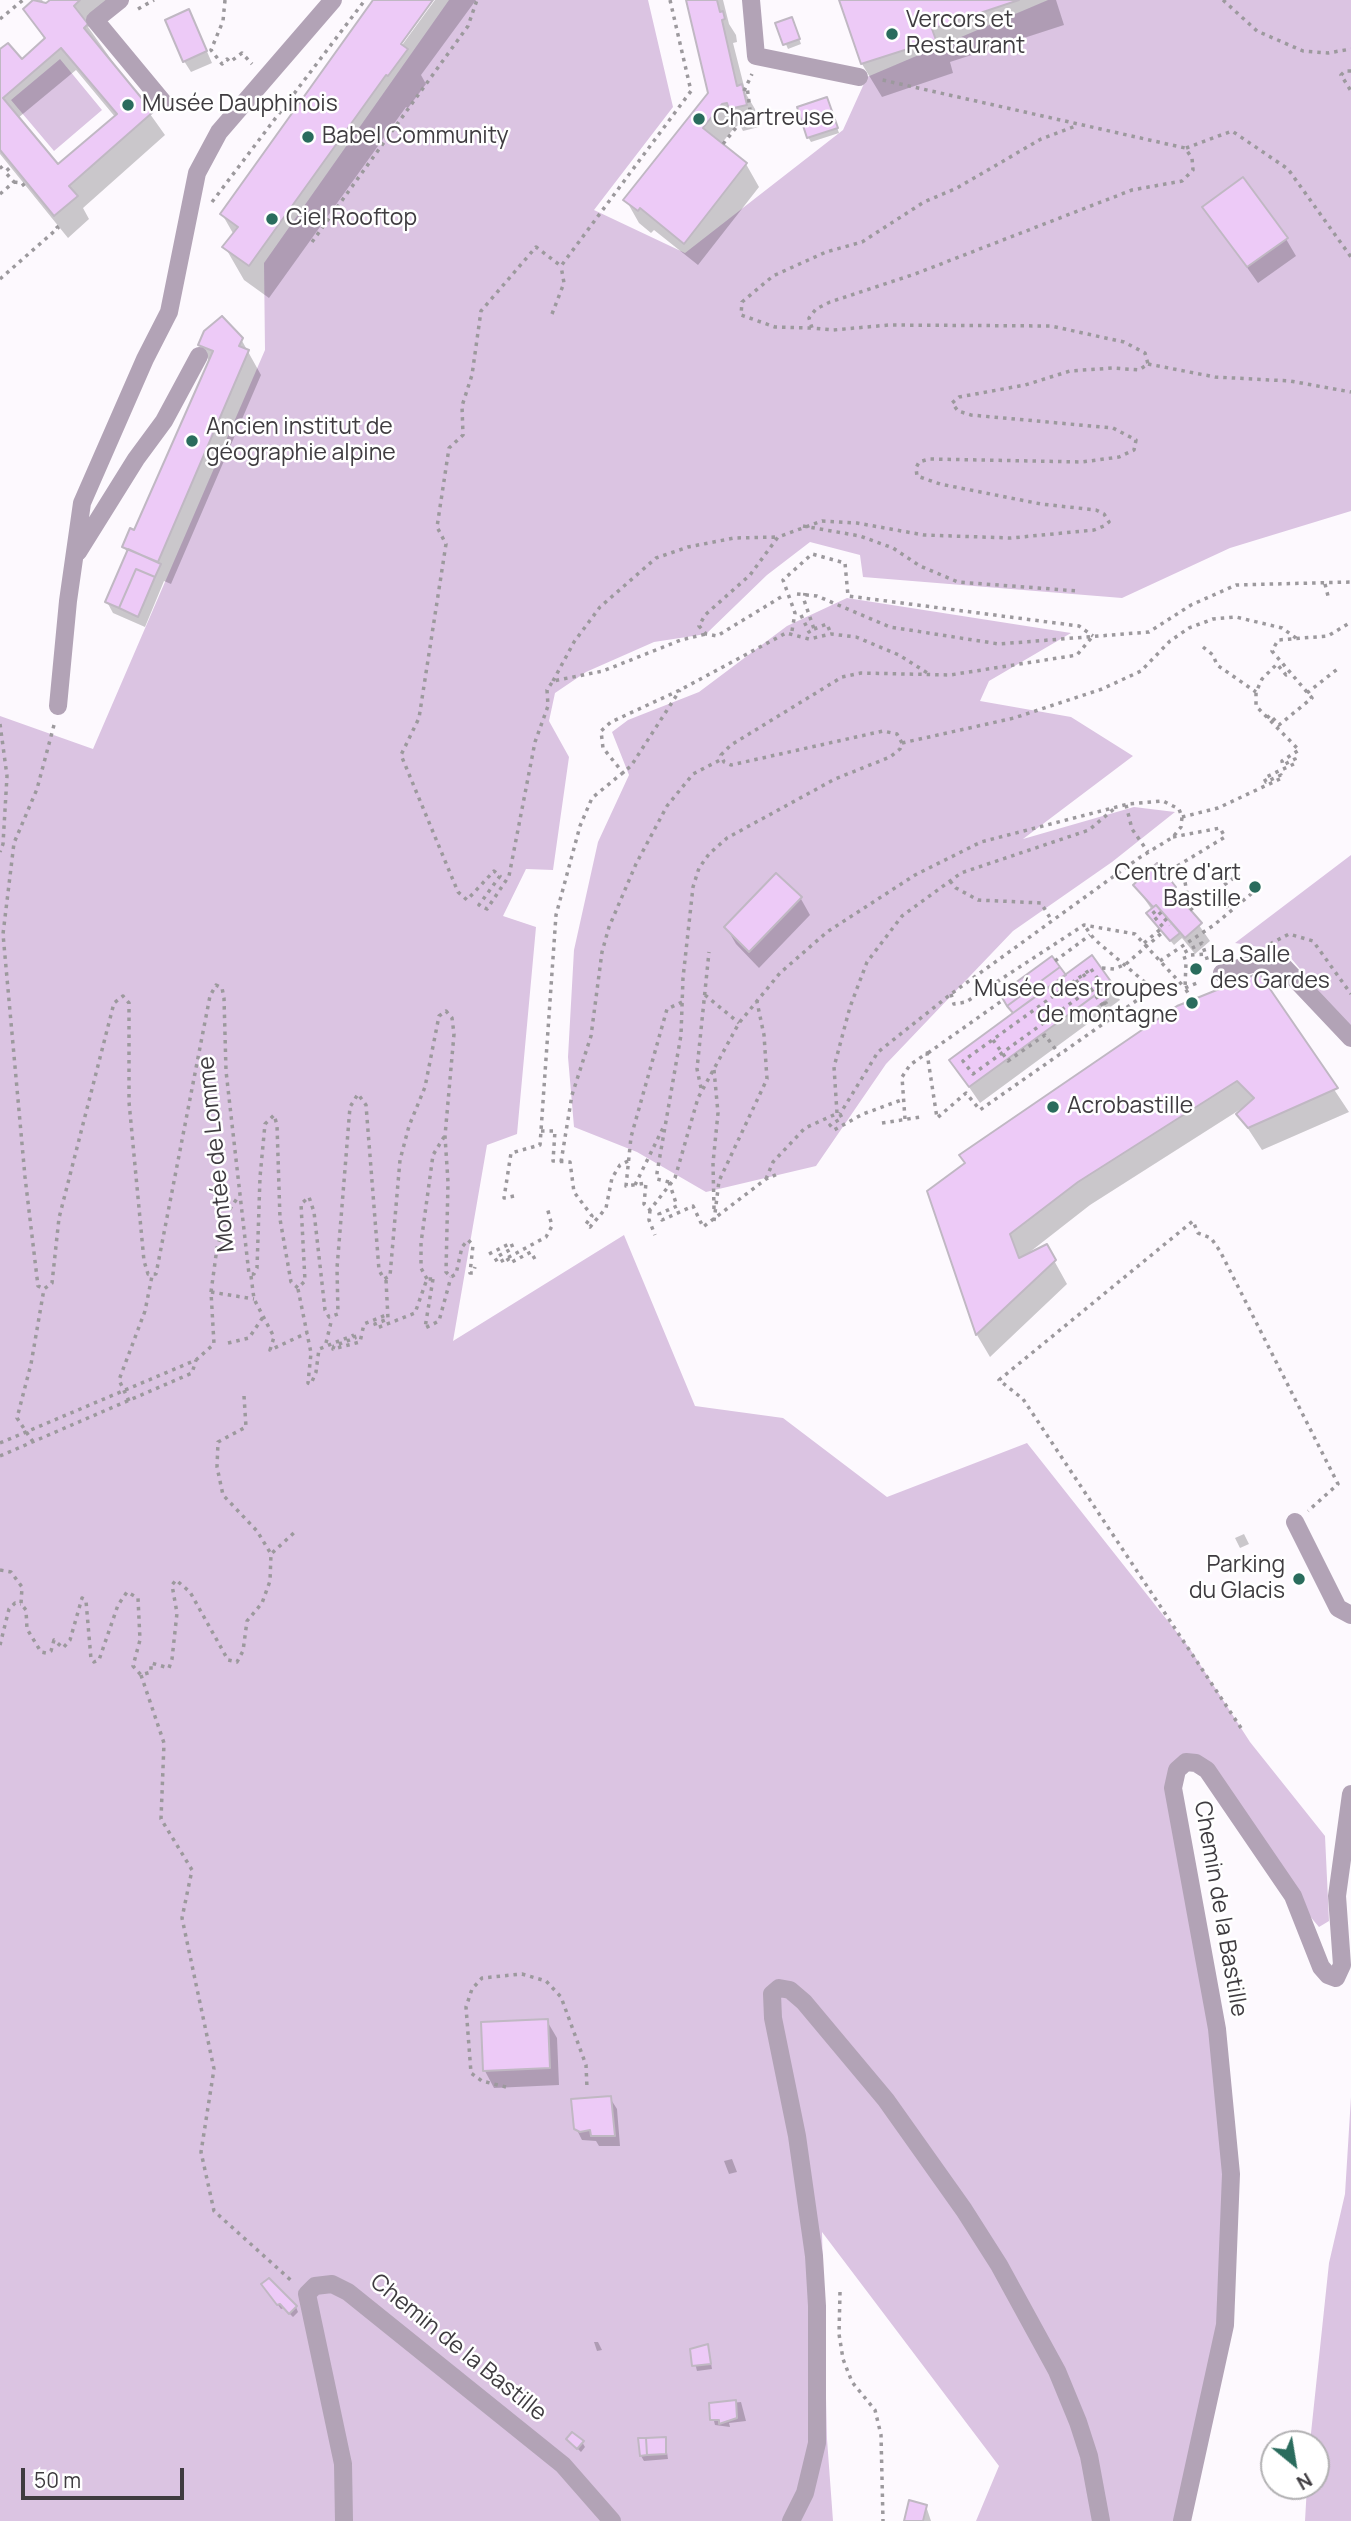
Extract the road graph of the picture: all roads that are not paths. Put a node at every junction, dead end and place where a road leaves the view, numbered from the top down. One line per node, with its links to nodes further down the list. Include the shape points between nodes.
1 (120, 0): 5 (street, via 95,20)
2 (333, 0): 7 (street, via 219,132 197,173 169,312 85,493)
3 (751, 0): 4 (street, via 756,56)
4 (859, 77)
5 (163, 102)
6 (199, 356): 7 (street, via 164,421)
7 (74, 558): 8 (street)
8 (58, 706)
9 (1227, 972): 10 (street, via 1252,964 1281,964)
10 (1351, 1038)
11 (1295, 1522): 12 (street, via 1338,1608)
12 (1351, 1615)
13 (1351, 1794): 18 (street, Chemin de la Bastille, via 1337,1896 1342,1965 1336,1978 1321,1967 1293,1896 1207,1770 1186,1762 1177,1770 1174,1788 1217,2029 1231,2174 1225,2325)
14 (344, 2521): 15 (street, Chemin de la Bastille, via 343,2463 307,2294 315,2286 332,2284 348,2292 563,2465)
15 (612, 2521)
16 (792, 2521): 17 (street, via 805,2493 817,2442 817,2306 797,2136 773,2018 772,1994 779,1988 804,2001 886,2099 999,2265 1078,2422)
17 (1101, 2521)
18 (1182, 2521)

